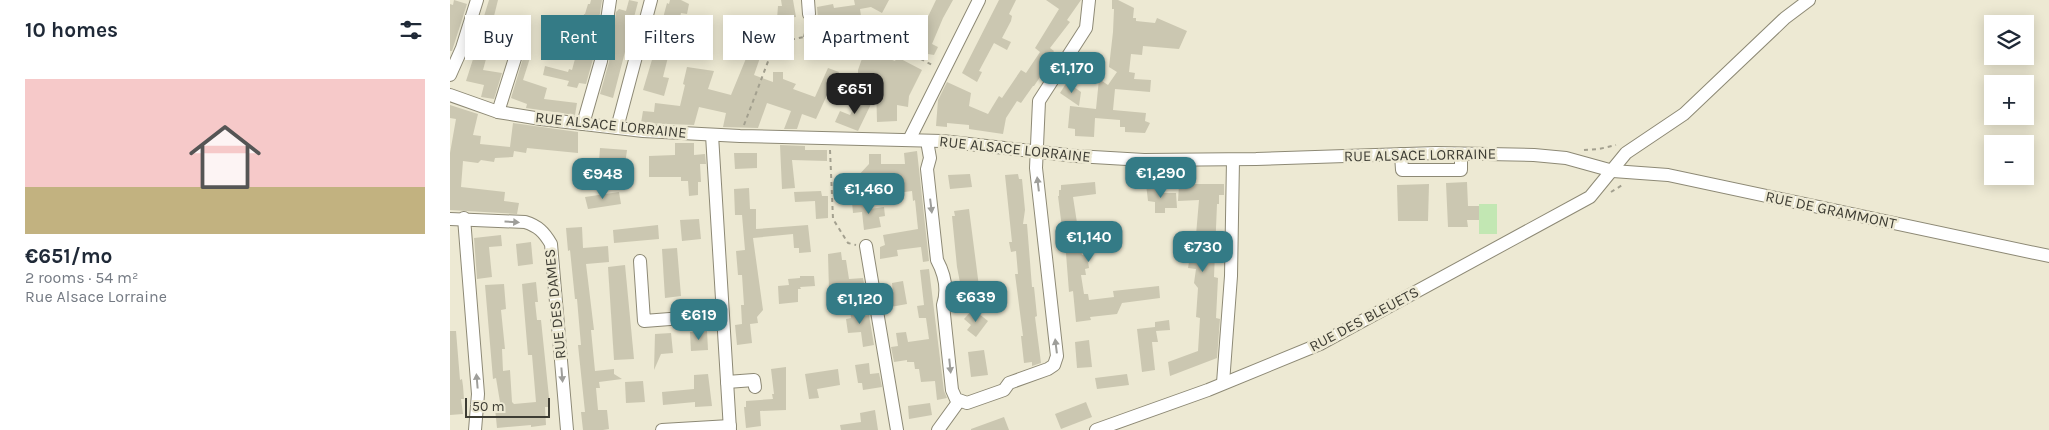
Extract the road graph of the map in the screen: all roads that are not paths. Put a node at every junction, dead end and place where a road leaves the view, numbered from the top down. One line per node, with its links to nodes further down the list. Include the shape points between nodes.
1 (477, 0): 10 (street)
2 (610, 0): 13 (street, via 601,61)
3 (651, 0): 14 (street)
4 (808, 0): 8 (street)
5 (979, 0): 16 (street)
6 (1089, 0): 18 (street, via 1086,28 1040,101)
7 (1809, 0): 20 (street, RUE DES BLEUETS, via 1785,18 1684,114 1626,153)
8 (809, 14)
9 (515, 60): 12 (street)
10 (450, 75)
11 (450, 95): 12 (street, RUE ALSACE LORRAINE)
12 (498, 112): 13 (street, RUE ALSACE LORRAINE)
13 (583, 124): 14 (street, RUE ALSACE LORRAINE)
14 (617, 128): 15 (street, RUE ALSACE LORRAINE)
15 (712, 135): 16 (street, RUE ALSACE LORRAINE); 26 (street)
16 (909, 140): 17 (street, RUE ALSACE LORRAINE)
17 (927, 141): 18 (street, RUE ALSACE LORRAINE); 30 (street, one-way to 30, via 937,260 943,271 946,294 943,305 952,390)
18 (1036, 151): 19 (street, RUE ALSACE LORRAINE, via 1136,160); 30 (street, one-way to 18, via 966,403 1004,390 1009,383 1048,369 1056,361)
19 (1233, 160): 20 (street, RUE ALSACE LORRAINE, via 1461,154 1566,158); 28 (street, via 1232,276)
20 (1613, 171): 24 (street, RUE DE GRAMMONT, via 1668,175); 28 (street, RUE DES BLEUETS, via 1590,197 1368,318 1320,344)
21 (464, 218): 22 (street, RUE DES DAMES); 32 (street, one-way to 21, via 478,394); 33 (street, RUE DES DAMES, one-way to 33, via 535,225 551,244)
22 (450, 219)
23 (866, 246): 35 (street)
24 (2049, 256)
25 (640, 261): 26 (street, via 644,321)
26 (722, 315): 27 (street)
27 (727, 382): 29 (street, via 754,380); 31 (street)
28 (1223, 383): 37 (street, RUE DES BLEUETS)
29 (755, 387)
30 (959, 401): 36 (street)
31 (730, 428): 34 (street)
32 (475, 430)
33 (567, 430)
34 (662, 430)
35 (897, 430)
36 (938, 430)
37 (1096, 430)

